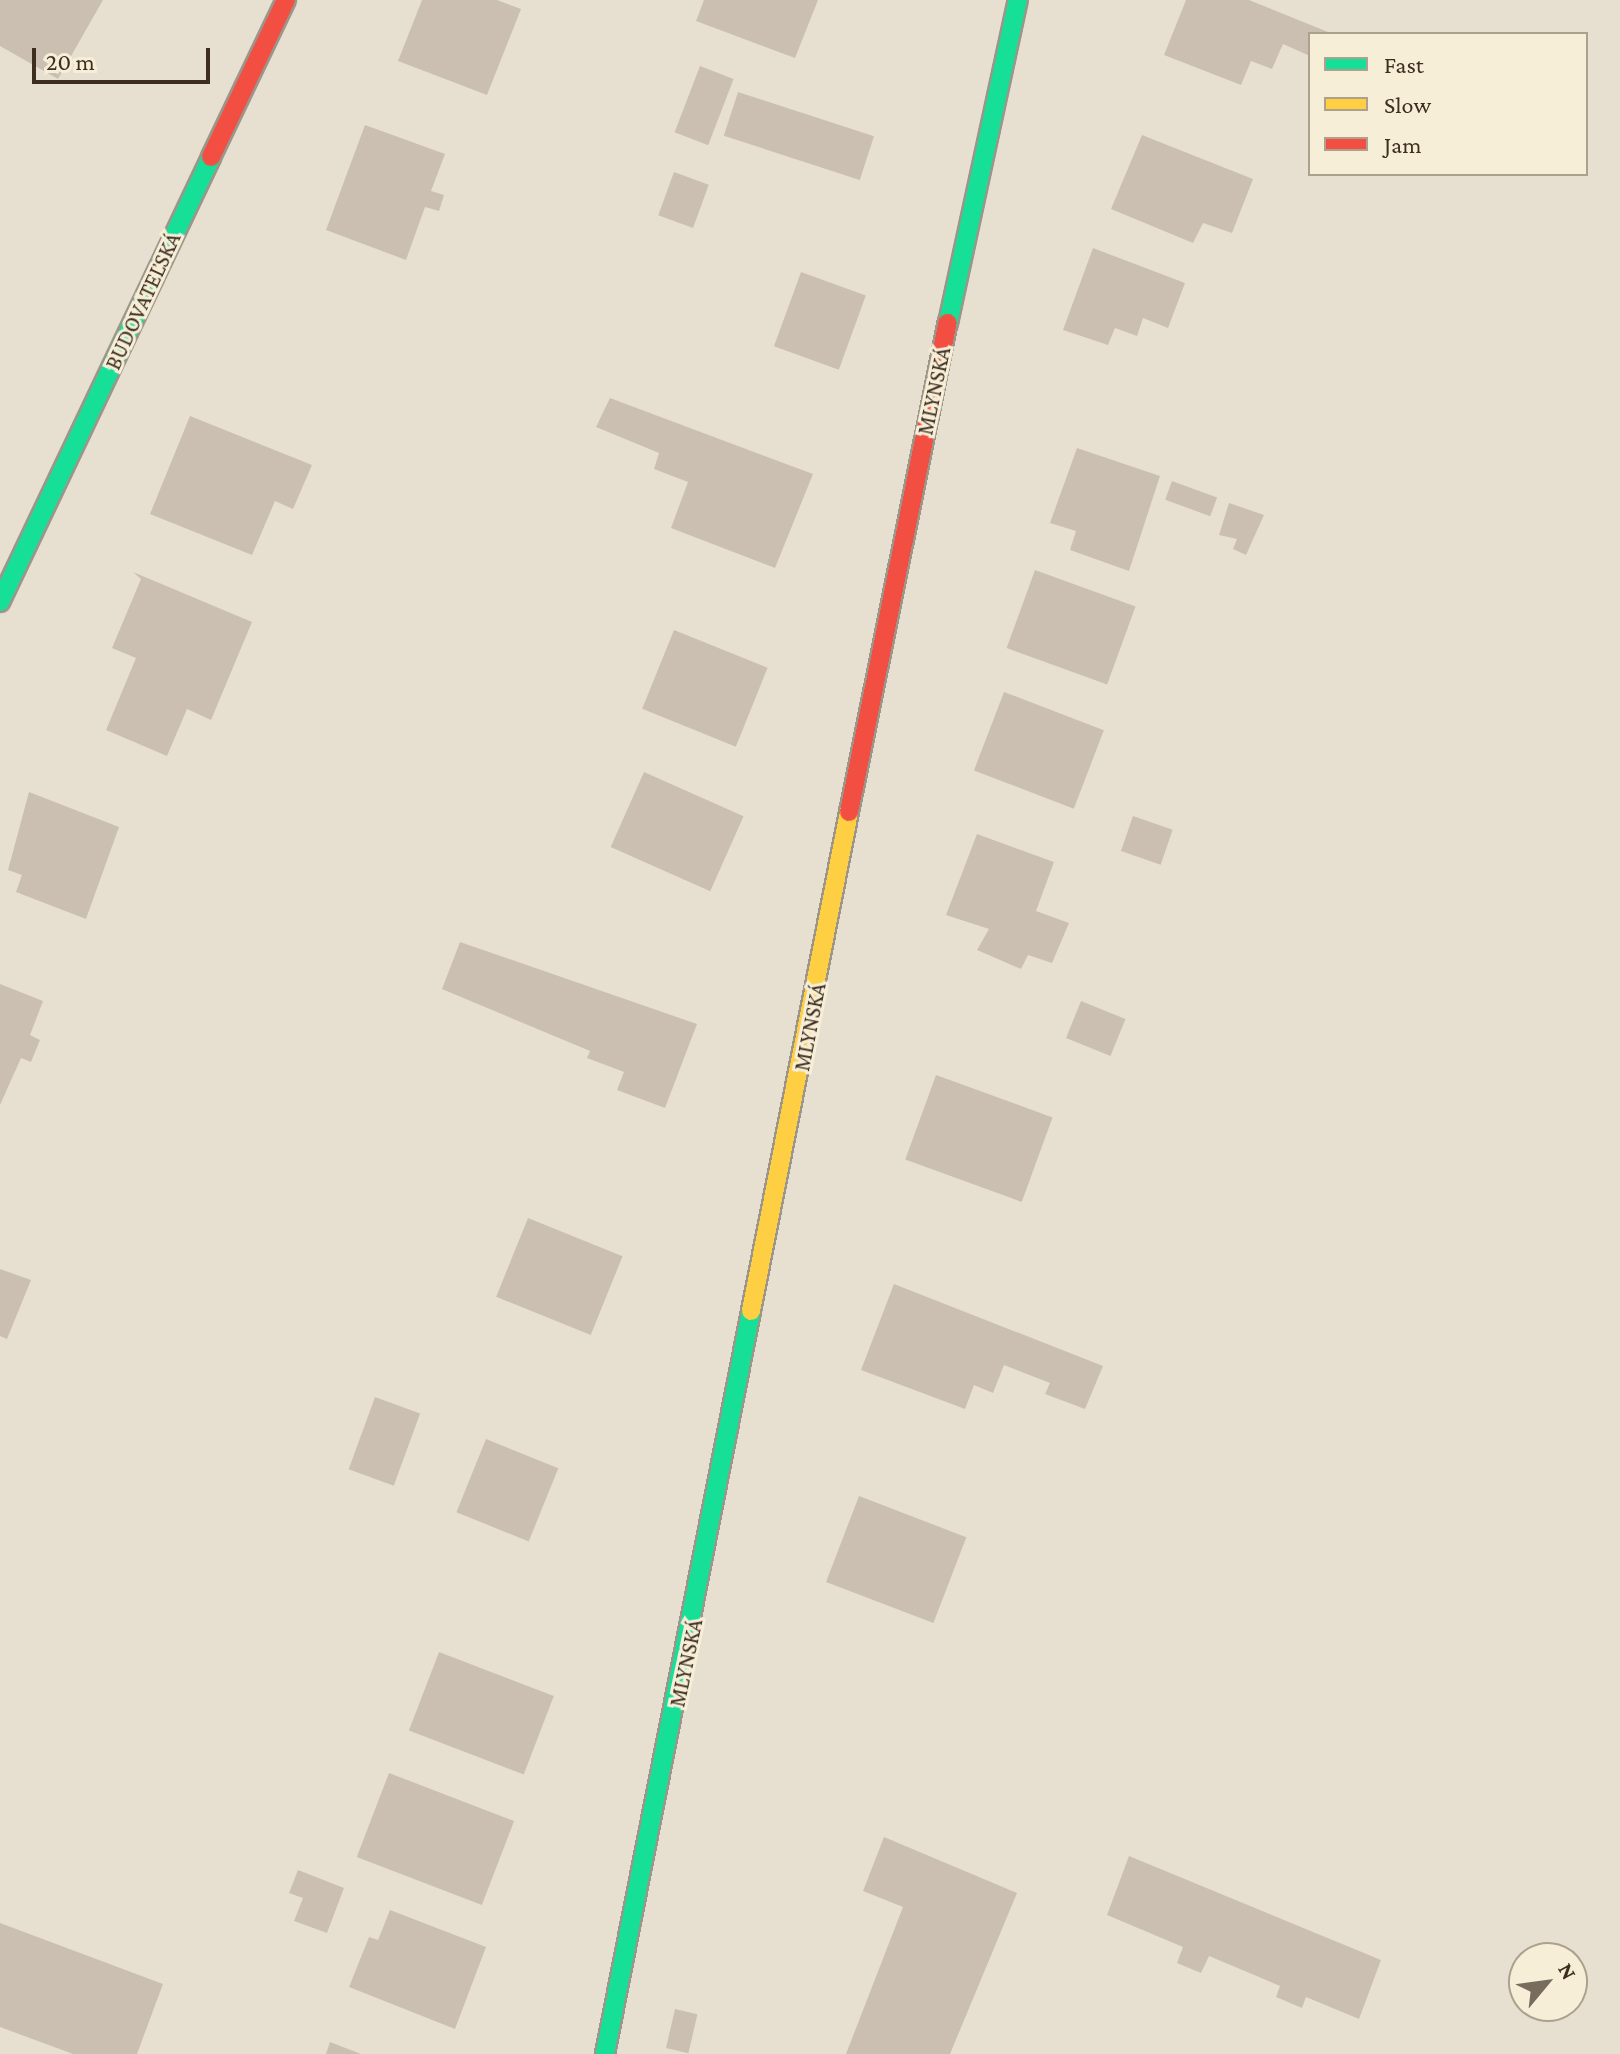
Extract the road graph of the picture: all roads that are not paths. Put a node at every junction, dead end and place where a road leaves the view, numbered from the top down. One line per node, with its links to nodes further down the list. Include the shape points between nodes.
1 (286, 0): 3 (street, BUDOVATEĽSKÁ)
2 (1018, 0): 4 (street, MLYNSKÁ, via 918,464)
3 (0, 602)
4 (605, 2054)

